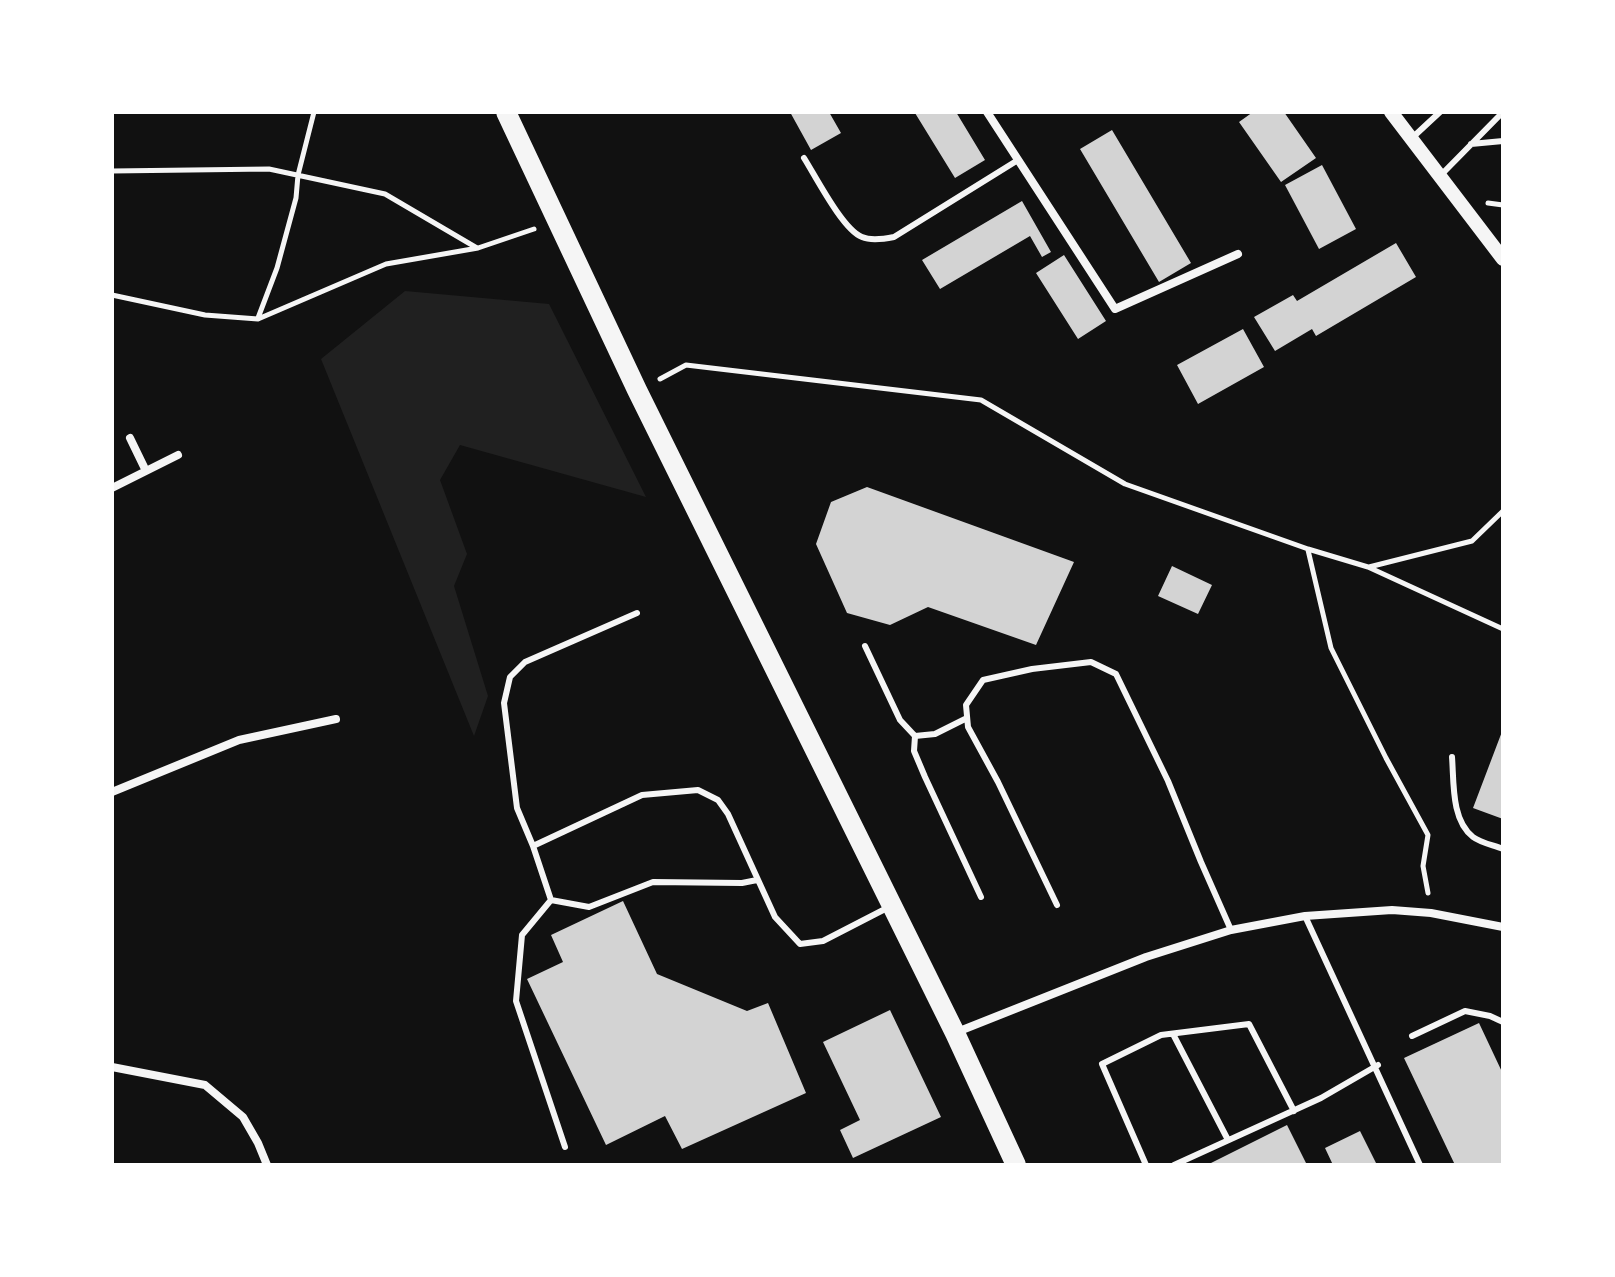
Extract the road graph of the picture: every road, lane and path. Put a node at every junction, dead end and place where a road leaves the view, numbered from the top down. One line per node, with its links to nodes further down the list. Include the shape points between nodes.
1 (314, 112): 13 (path)
2 (506, 112): 15 (main road)
3 (987, 112): 11 (street)
4 (1391, 112): 7 (street)
5 (1440, 112): 7 (lane)
6 (1503, 112): 9 (lane)
7 (1412, 138): 14 (street)
8 (1503, 141): 9 (lane)
9 (1471, 144): 14 (lane)
10 (804, 158): 11 (lane, via 848,229 879,239 894,237)
11 (1018, 160): 17 (street, via 1115,309)
12 (112, 171): 13 (path, via 269,169)
13 (298, 175): 16 (path, via 385,194); 20 (path, via 277,268)
14 (1440, 176): 18 (street)
15 (557, 221): 16 (path); 42 (main road)
16 (478, 248): 20 (path, via 386,264)
17 (1238, 254)
18 (1503, 259)
19 (112, 295): 20 (path, via 205,315)
20 (258, 319)
21 (686, 365): 27 (path, via 981,400 1125,484)
22 (130, 438): 24 (street)
23 (178, 455): 24 (street)
24 (146, 471): 25 (street)
25 (112, 488)
26 (1503, 511): 28 (path, via 1472,541)
27 (1308, 549): 28 (path); 44 (path, via 1331,648 1428,835 1423,866)
28 (1368, 567): 30 (path)
29 (637, 613): 37 (lane, via 525,662 510,677 504,703 517,808)
30 (1503, 629)
31 (865, 646): 34 (lane, via 900,720)
32 (967, 718): 34 (lane, via 935,734); 43 (lane); 47 (lane, via 966,705 983,680 1091,662 1116,674)
33 (336, 719): 36 (street, via 239,740)
34 (915, 736): 40 (lane, via 914,751)
35 (1452, 757): 38 (lane, via 1457,813 1470,834)
36 (112, 792)
37 (533, 846): 39 (lane, via 642,795 698,790 718,800 728,814); 41 (lane)
38 (1503, 849)
39 (757, 880): 41 (lane, via 653,882 589,907); 42 (lane, via 775,917 800,944 823,941)
40 (981, 897)
41 (551, 900): 56 (lane, via 522,935 516,1001)
42 (892, 905): 49 (main road)
43 (1057, 905)
44 (1431, 913): 45 (street); 46 (street)
45 (1305, 916): 47 (street); 52 (lane)
46 (1503, 927)
47 (1231, 930): 49 (street, via 1146,957)
48 (1503, 1022): 51 (lane, via 1465,1011)
49 (955, 1033): 58 (main road)
50 (1173, 1034): 54 (lane, via 1249,1024); 55 (lane); 59 (lane, via 1102,1064)
51 (1412, 1036)
52 (1376, 1066): 54 (lane); 61 (lane)
53 (112, 1067): 57 (street, via 205,1085 243,1117)
54 (1294, 1111): 55 (lane)
55 (1228, 1140): 60 (lane)
56 (565, 1147)
57 (267, 1165)
58 (1016, 1165)
59 (1146, 1165)
60 (1174, 1165)
61 (1420, 1165)

